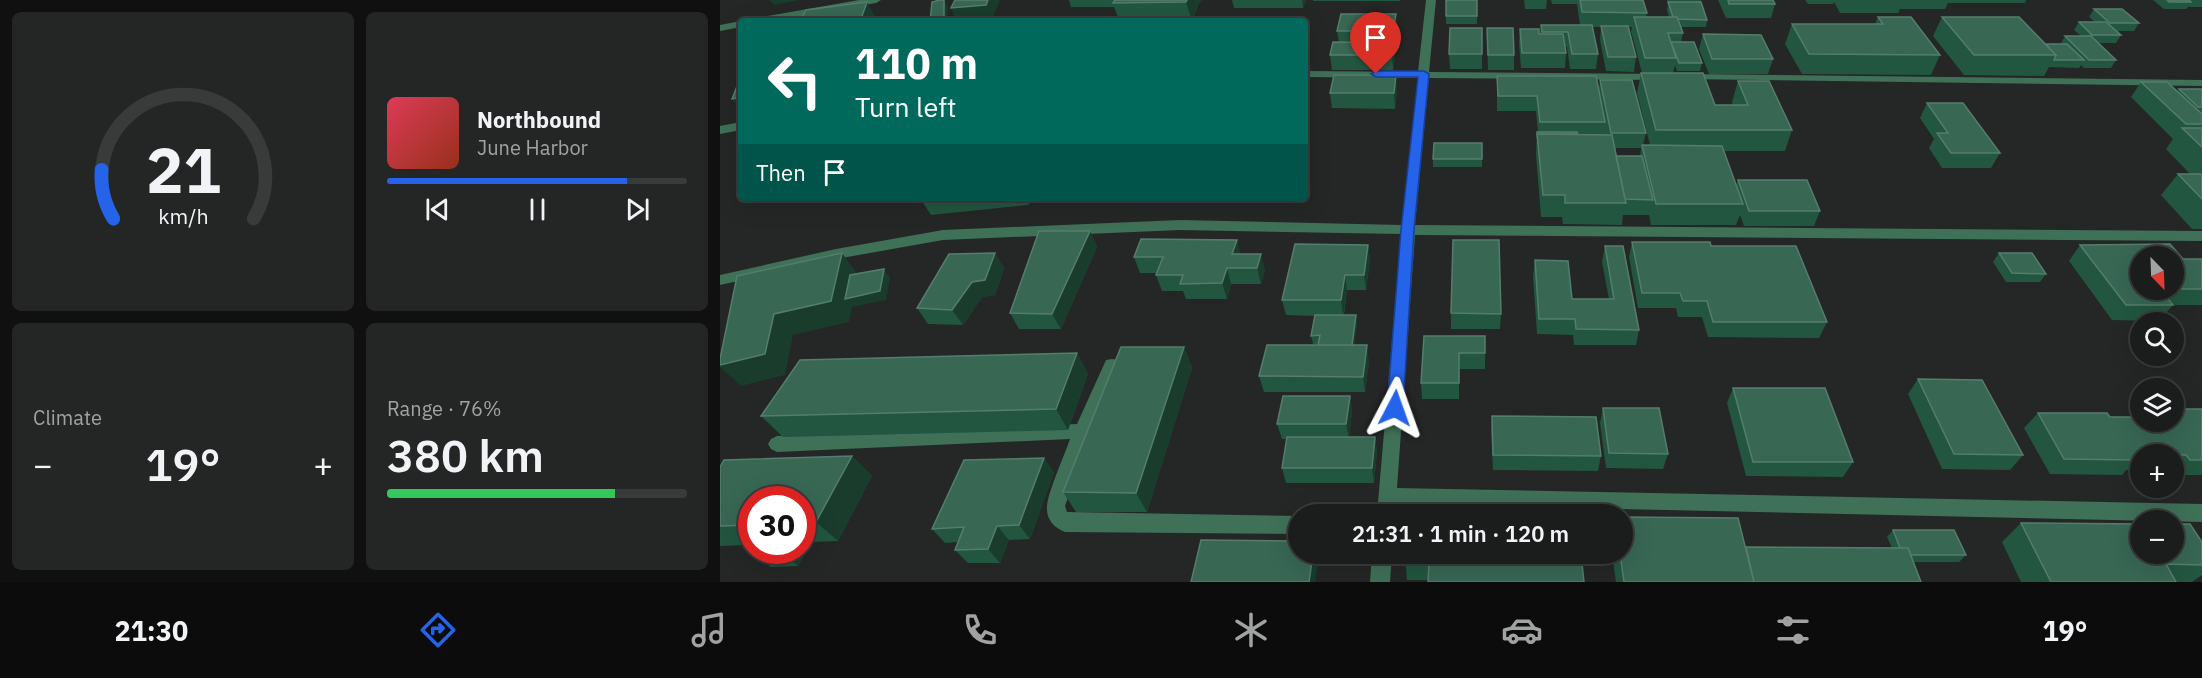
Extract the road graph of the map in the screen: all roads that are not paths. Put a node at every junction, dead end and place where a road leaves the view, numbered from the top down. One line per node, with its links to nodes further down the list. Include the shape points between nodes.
1 (876, 0): 3 (street)
2 (1431, 0): 7 (street)
3 (773, 18)
4 (738, 24): 5 (street)
5 (720, 27)
6 (1308, 74): 7 (street)
7 (1424, 74): 8 (street); 11 (street)
8 (2202, 83)
9 (738, 127): 10 (street)
10 (720, 130)
11 (1408, 230): 12 (street); 13 (street, via 1180,225 943,235); 17 (street)
12 (2202, 236)
13 (720, 280)
14 (1112, 365): 15 (street)
15 (1082, 431): 16 (street); 20 (street, via 1056,506 1058,517 1065,523)
16 (777, 444)
17 (1387, 504)
18 (1633, 507): 19 (street)
19 (2202, 513)
20 (1288, 525)
21 (1381, 564): 22 (street)
22 (1380, 582)

